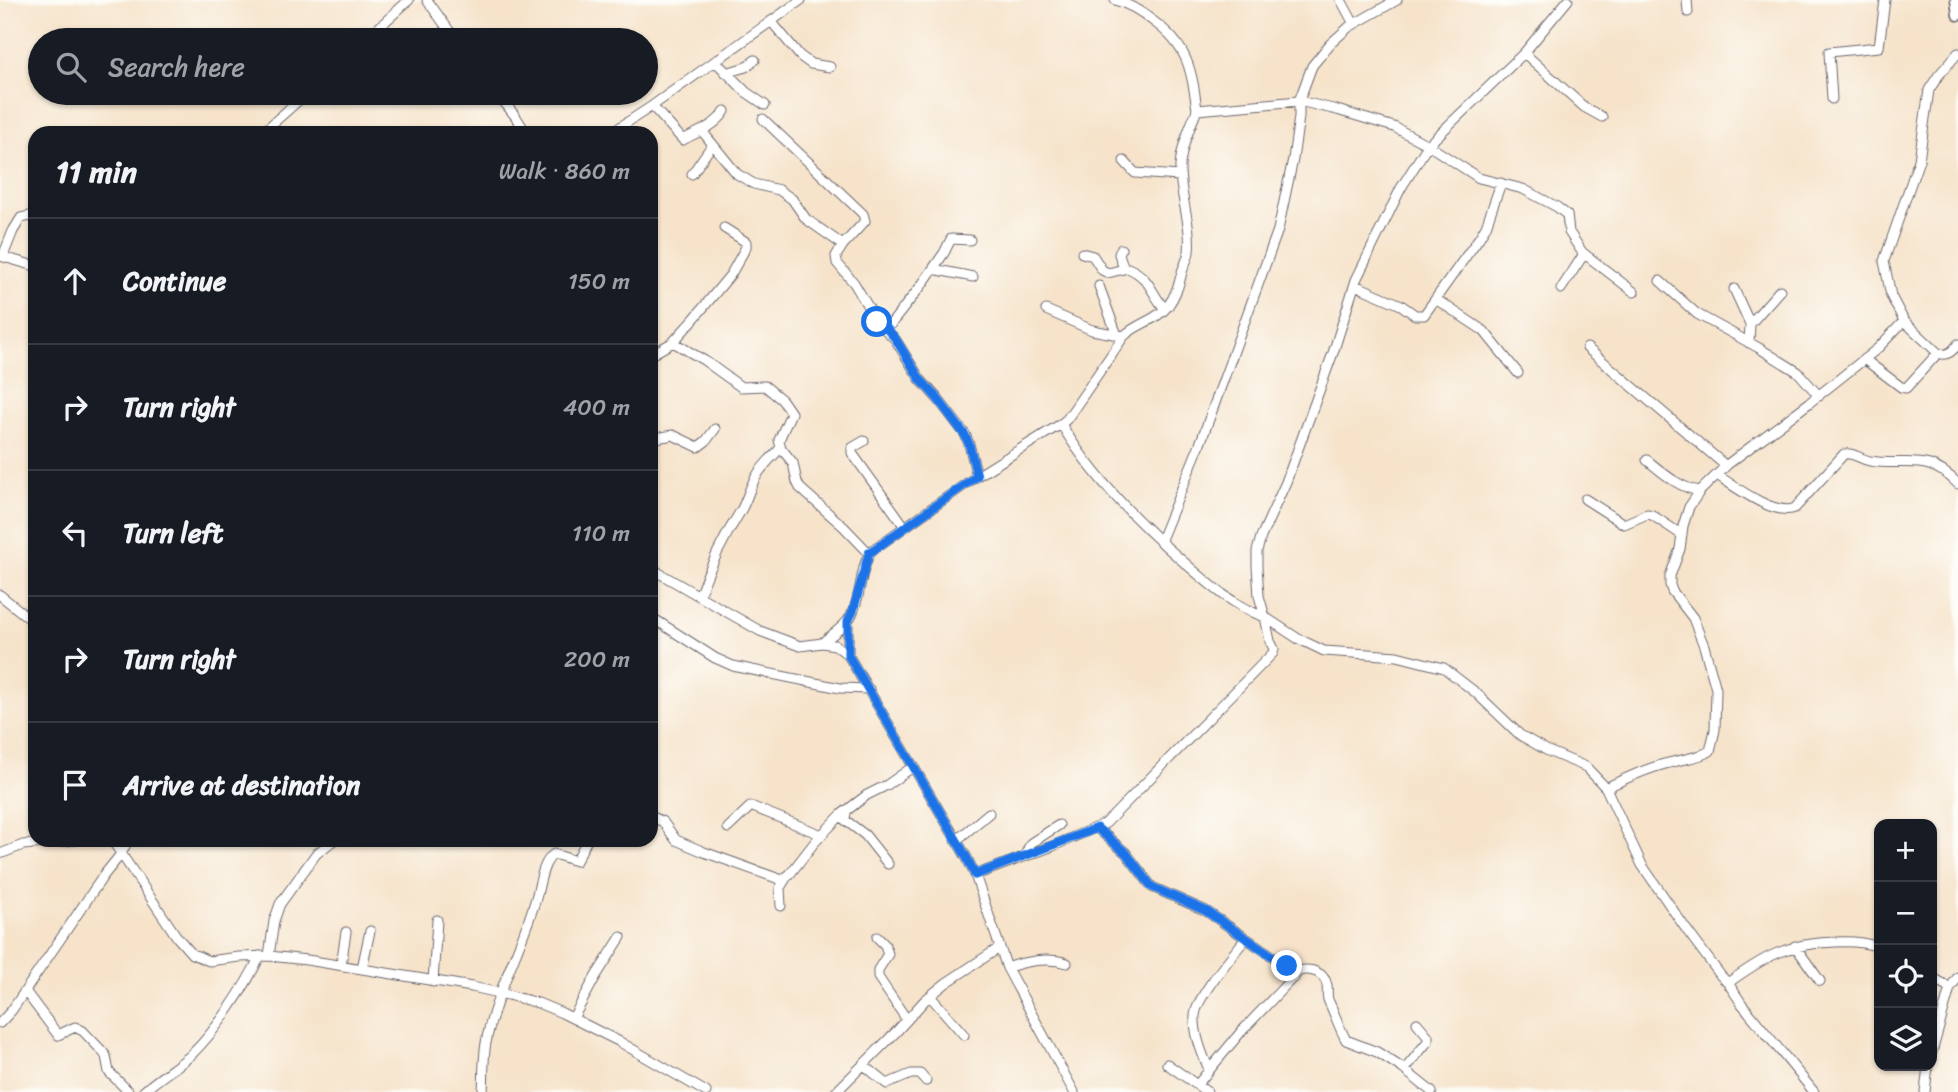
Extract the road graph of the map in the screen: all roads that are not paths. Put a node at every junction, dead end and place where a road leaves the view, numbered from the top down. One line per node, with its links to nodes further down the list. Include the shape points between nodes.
1 (410, 0): 15 (street)
2 (427, 0): 16 (street)
3 (801, 0): 14 (street)
4 (1115, 0): 30 (street, via 1143,13 1177,42 1193,76)
5 (1341, 0): 13 (street)
6 (1397, 0): 13 (street)
7 (1568, 0): 17 (street)
8 (1687, 0): 11 (street)
9 (1885, 0): 23 (street, via 1879,47 1829,52)
10 (1956, 0): 12 (street)
11 (1688, 12)
12 (1958, 15)
13 (1352, 19): 25 (street, via 1312,66)
14 (771, 21): 20 (street); 21 (street, via 800,56 811,64)
15 (378, 28)
16 (447, 28)
17 (1524, 53): 32 (street, via 1584,107); 39 (street)
18 (1958, 53): 66 (street, via 1929,90 1919,160 1884,261 1891,296)
19 (755, 60): 22 (street)
20 (715, 61): 22 (street); 24 (street)
21 (830, 67)
22 (726, 73): 28 (street)
23 (1832, 99)
24 (658, 102)
25 (1299, 102): 30 (street); 39 (street, via 1394,127); 93 (street, via 1295,149 1278,230)
26 (294, 105): 34 (street)
27 (506, 105): 35 (street)
28 (765, 105)
29 (652, 106): 36 (street); 37 (street, via 683,140)
30 (1197, 110): 42 (street)
31 (725, 111): 37 (street)
32 (1602, 117)
33 (763, 119): 47 (street, via 863,214 865,221)
34 (270, 126)
35 (522, 126)
36 (622, 126)
37 (702, 131): 38 (street)
38 (712, 145): 41 (street); 47 (street, via 737,174 779,190 806,219)
39 (1427, 145): 43 (street, via 1479,178); 57 (street)
40 (1124, 161): 42 (street, via 1135,173)
41 (692, 174)
42 (1180, 176): 64 (street, via 1189,250 1178,288)
43 (1501, 183): 50 (street, via 1557,207 1568,219 1569,232); 63 (street, via 1486,226)
44 (28, 216): 51 (street, via 21,218)
45 (724, 228): 70 (street, via 744,239 746,247 727,281)
46 (970, 240): 53 (street, via 951,239)
47 (843, 245): 68 (street, via 837,263 877,322)
48 (1121, 249): 54 (street)
49 (1082, 253): 54 (street, via 1093,256 1108,273)
50 (1584, 254): 59 (street); 62 (street)
51 (1, 256): 52 (street)
52 (28, 264)
53 (933, 269): 55 (street); 68 (street)
54 (1124, 269): 64 (street, via 1146,278)
55 (973, 277)
56 (1660, 281): 71 (street, via 1697,314)
57 (1355, 285): 63 (street, via 1417,316); 99 (street, via 1291,469 1257,551)
58 (1099, 286): 69 (street)
59 (1561, 289)
60 (1734, 289): 67 (street)
61 (1780, 290): 67 (street)
62 (1633, 292)
63 (1437, 300): 77 (street, via 1484,331)
64 (1165, 309): 69 (street)
65 (1046, 310): 69 (street, via 1092,330)
66 (1904, 321): 75 (street); 76 (street)
67 (1750, 324): 71 (street)
68 (887, 329): 87 (street, via 965,435)
69 (1121, 335): 79 (street)
70 (673, 342): 74 (street); 83 (street, via 741,387 765,386 775,393 791,413 779,437)
71 (1749, 343): 78 (street, via 1800,374)
72 (1958, 344): 75 (street, via 1950,353)
73 (1587, 348): 85 (street)
74 (658, 351)
75 (1937, 354): 76 (street, via 1904,388)
76 (1864, 359): 78 (street)
77 (1518, 373)
78 (1819, 396): 85 (street)
79 (1062, 424): 87 (street); 93 (street, via 1104,484)
80 (715, 429): 81 (street, via 698,447 673,435)
81 (658, 438)
82 (864, 442): 91 (street, via 852,447 852,453)
83 (781, 448): 94 (street, via 793,463 800,488); 97 (street, via 754,479)
84 (1647, 460): 89 (street, via 1676,482)
85 (1726, 466): 86 (street)
86 (1717, 475): 88 (street, via 1758,500 1788,511 1849,453 1871,461 1927,463); 89 (street)
87 (977, 476): 91 (street)
88 (1958, 484)
89 (1700, 491): 92 (street, via 1689,507)
90 (1585, 499): 92 (street, via 1624,524 1650,514)
91 (905, 527): 94 (street)
92 (1682, 535): 106 (street, via 1670,585 1693,618 1716,689 1710,751)
93 (1160, 542): 99 (street, via 1226,598)
94 (869, 553): 101 (street)
95 (658, 572): 97 (street)
96 (0, 595): 98 (street)
97 (699, 596): 102 (street, via 794,645)
98 (28, 617)
99 (1265, 617): 106 (street, via 1324,651 1397,656 1444,668 1520,735 1586,767); 112 (street, via 1273,653)
100 (658, 621): 104 (street, via 733,666)
101 (848, 621): 102 (street); 103 (street)
102 (822, 643): 103 (street, via 835,645)
103 (848, 655): 104 (street)
104 (869, 690): 105 (street)
105 (914, 766): 107 (street); 114 (street)
106 (1606, 788): 146 (street, via 1642,865)
107 (846, 811): 113 (street); 123 (street, via 845,820 865,835)
108 (989, 813): 114 (street)
109 (658, 820): 125 (street, via 676,840 775,878)
110 (1059, 825): 122 (street, via 1031,843)
111 (728, 828): 113 (street, via 753,807)
112 (1097, 828): 122 (street); 132 (street, via 1126,853 1152,887 1206,911)
113 (822, 835): 125 (street)
114 (957, 841): 124 (street)
115 (28, 845): 120 (street)
116 (116, 847): 121 (street)
117 (124, 847): 121 (street)
118 (325, 847): 136 (street, via 280,904)
119 (583, 847): 148 (street, via 576,861 554,854 547,861)
120 (0, 854)
121 (121, 854): 136 (street, via 192,954 209,961); 147 (street)
122 (1024, 857): 124 (street)
123 (888, 864)
124 (975, 875): 135 (street)
125 (786, 878): 126 (street, via 780,888)
126 (781, 906)
127 (437, 920): 144 (street)
128 (370, 931): 139 (street)
129 (345, 932): 138 (street)
130 (621, 937): 150 (street)
131 (877, 937): 151 (street, via 888,950 878,977)
132 (1246, 939): 142 (street, via 1287,966); 159 (street, via 1203,996 1195,1014)
133 (1874, 945): 134 (street, via 1816,942)
134 (1795, 946): 143 (street); 146 (street, via 1752,965)
135 (999, 948): 140 (street); 149 (street)
136 (265, 956): 138 (street); 165 (street, via 210,1035)
137 (1067, 963): 140 (street, via 1032,962)
138 (341, 965): 139 (street)
139 (362, 968): 144 (street)
140 (1007, 968): 163 (street)
141 (1937, 977): 145 (street)
142 (1294, 978): 158 (street, via 1299,971 1319,973 1346,1040); 159 (street)
143 (1820, 981)
144 (433, 982): 148 (street)
145 (1955, 982): 155 (street)
146 (1728, 983): 171 (street)
147 (25, 991): 152 (street); 164 (street, via 58,1035 75,1027 83,1031 106,1056 109,1072)
148 (501, 993): 150 (street); 166 (street, via 486,1044)
149 (930, 996): 151 (street); 154 (street)
150 (573, 1018): 167 (street)
151 (907, 1020): 157 (street)
152 (0, 1023)
153 (1417, 1023): 158 (street, via 1428,1041)
154 (964, 1035)
155 (1937, 1037)
156 (1167, 1064): 162 (street)
157 (864, 1065): 161 (street, via 887,1084 911,1074 920,1074); 168 (street)
158 (1402, 1068): 170 (street)
159 (1209, 1069): 162 (street)
160 (1927, 1071): 172 (street)
161 (926, 1081)
162 (1197, 1085): 169 (street)
163 (1070, 1091)
164 (129, 1092)
165 (143, 1092)
166 (483, 1092)
167 (706, 1092)
168 (836, 1092)
169 (1207, 1092)
170 (1432, 1092)
171 (1814, 1092)
172 (1924, 1092)

